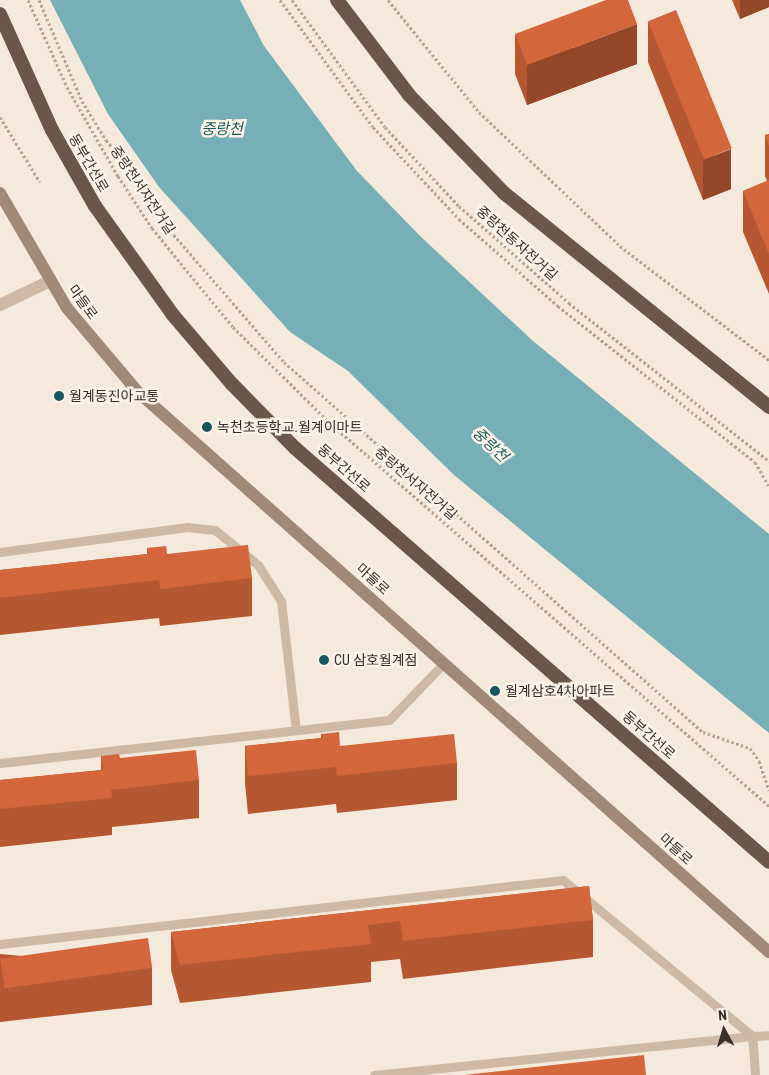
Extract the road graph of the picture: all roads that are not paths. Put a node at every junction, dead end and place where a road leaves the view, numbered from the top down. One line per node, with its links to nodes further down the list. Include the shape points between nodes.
1 (337, 0): 6 (highway, via 409,95 504,193)
2 (0, 14): 11 (highway, 동부간선로, via 52,130 95,206 173,315 232,384 295,448)
3 (0, 193): 4 (main road, 마들로)
4 (50, 281): 5 (street); 8 (main road, 마들로, via 67,308 138,392)
5 (0, 305)
6 (769, 407)
7 (0, 552): 9 (lane, via 187,527 215,530 258,565 281,601)
8 (444, 663): 9 (lane, via 389,720); 13 (main road, 마들로)
9 (296, 730): 10 (lane)
10 (0, 763)
11 (769, 862)
12 (0, 944): 15 (lane, via 563,880)
13 (769, 952)
14 (769, 1035): 15 (lane)
15 (752, 1036): 16 (lane); 17 (lane)
16 (374, 1075)
17 (755, 1075)

